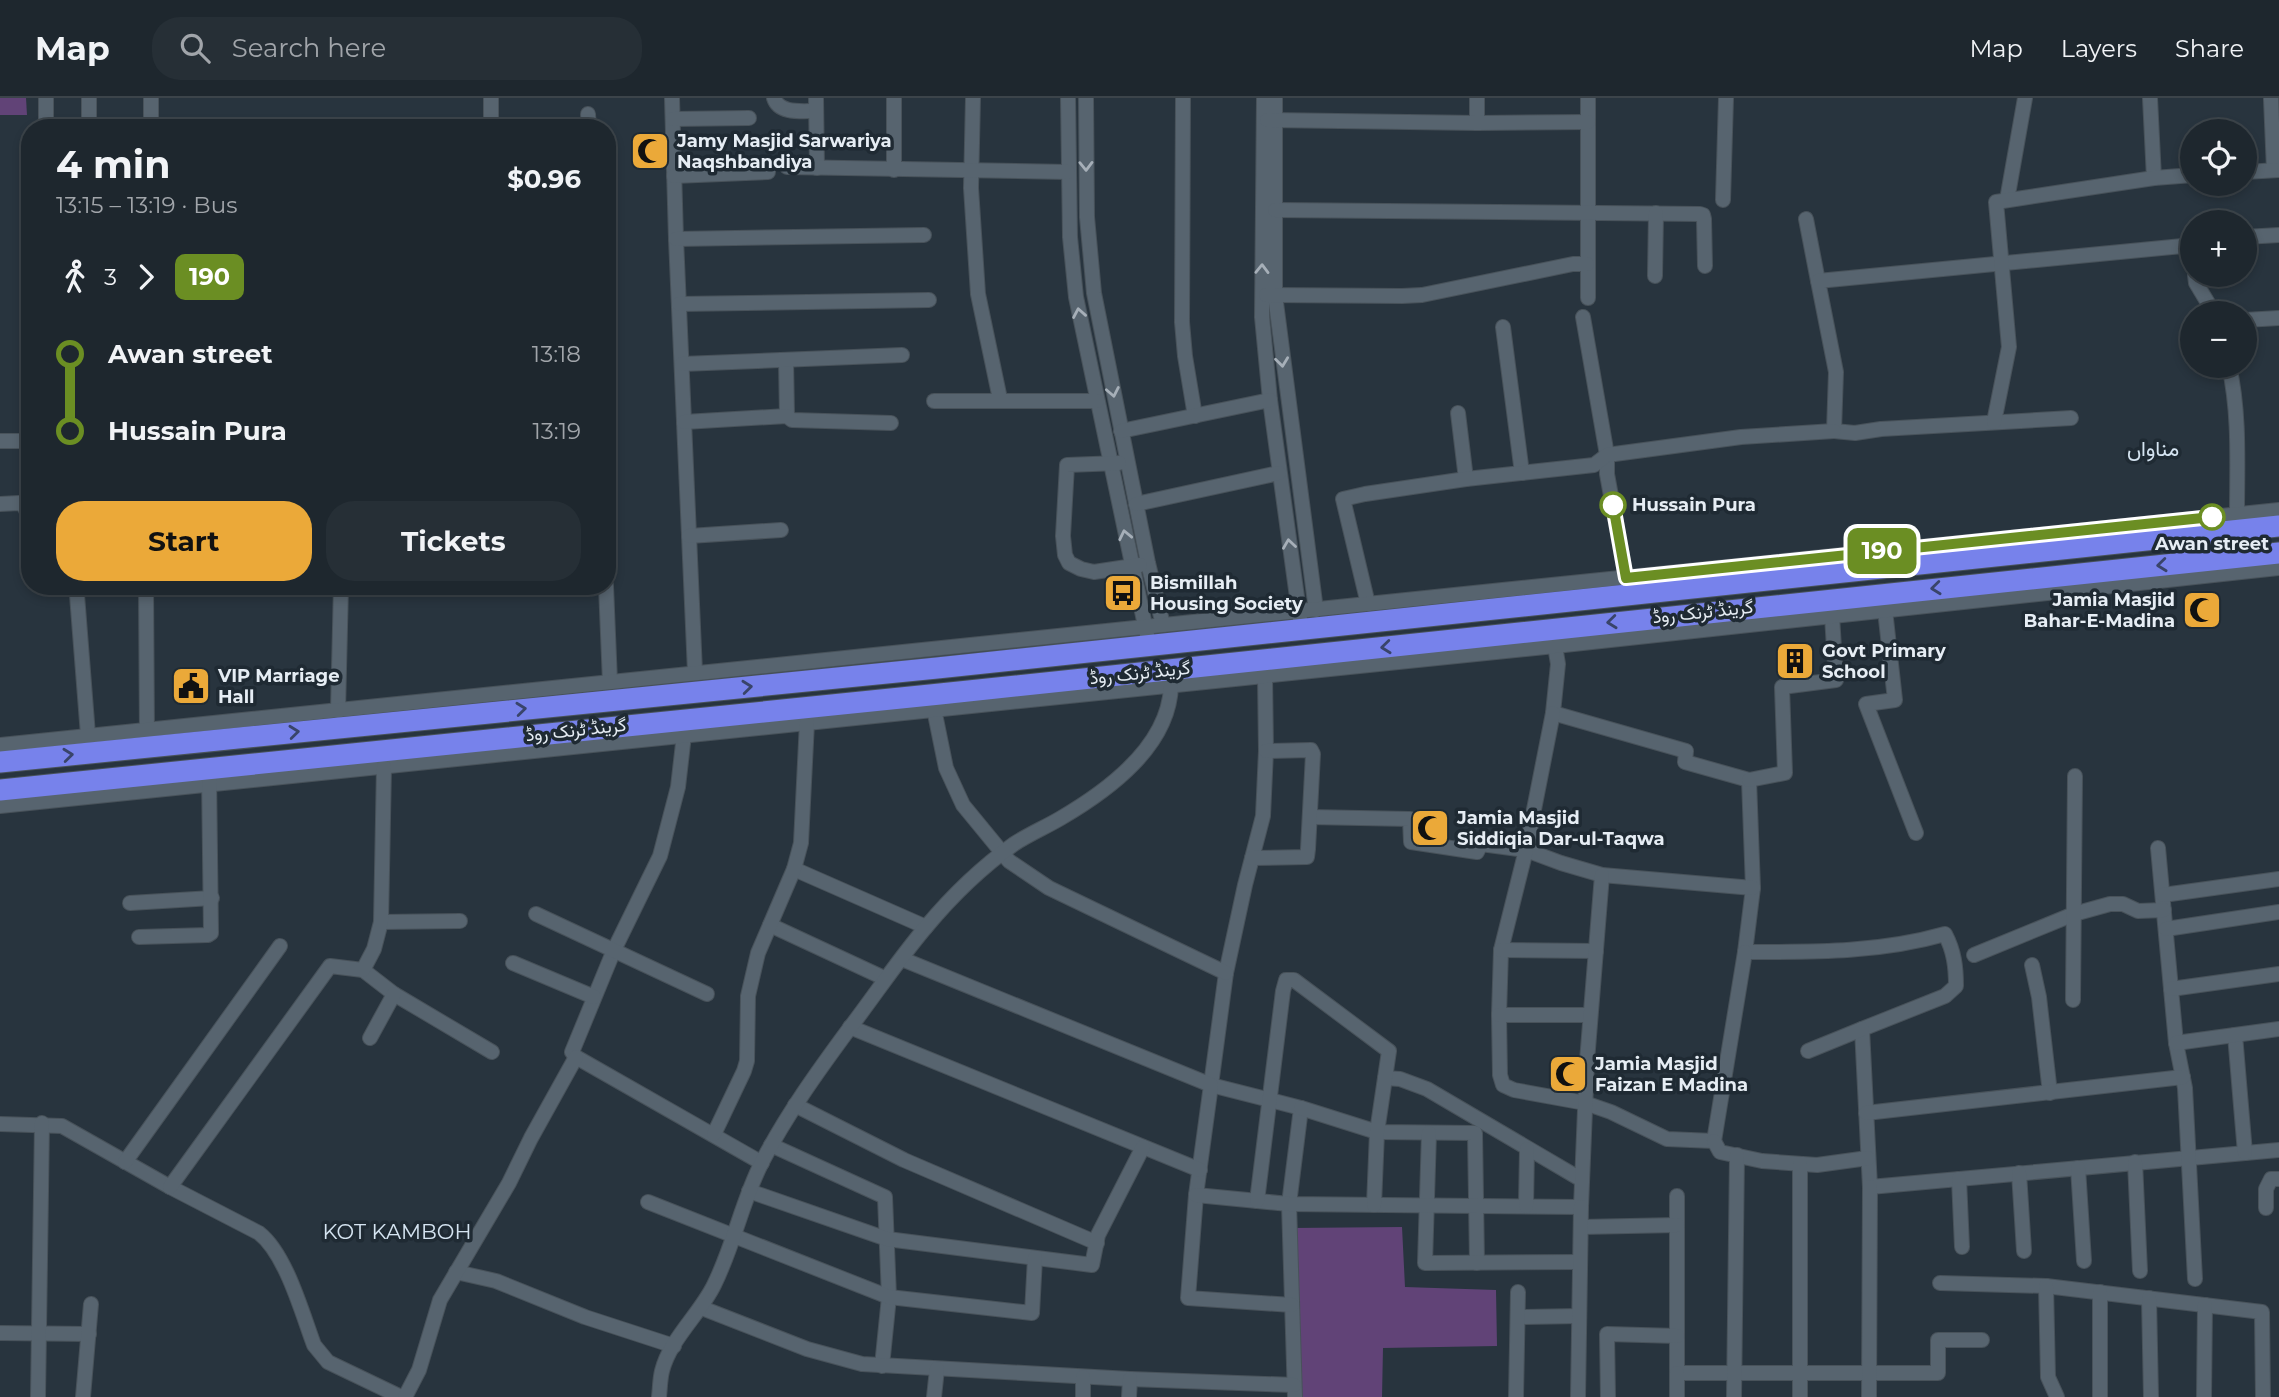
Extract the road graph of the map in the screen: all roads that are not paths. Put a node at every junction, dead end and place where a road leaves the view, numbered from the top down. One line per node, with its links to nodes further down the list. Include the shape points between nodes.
1 (46, 98): 22 (street)
2 (89, 98): 23 (street)
3 (152, 98): 24 (street)
4 (491, 98): 25 (street)
5 (672, 98): 26 (street)
6 (774, 98): 20 (street, via 783,109)
7 (894, 98): 32 (street)
8 (973, 98): 33 (street)
9 (1068, 98): 37 (street)
10 (1086, 98): 81 (street, one-way to 81, via 1091,269)
11 (1183, 98): 75 (street, via 1182,322)
12 (1264, 98): 27 (street)
13 (1275, 98): 27 (street)
14 (1476, 98): 29 (street)
15 (1588, 98): 28 (street)
16 (1726, 98): 41 (street)
17 (2025, 98): 42 (street)
18 (2150, 98): 40 (street)
19 (2271, 99): 34 (street)
20 (816, 105): 31 (street)
21 (749, 118): 26 (street)
22 (46, 119)
23 (89, 119)
24 (151, 119)
25 (491, 119)
26 (673, 119): 38 (street)
27 (1269, 120): 29 (street); 43 (street); 57 (street, one-way to 27)
28 (1588, 121): 29 (street); 44 (street)
29 (1477, 123)
30 (787, 167): 31 (street)
31 (817, 169): 32 (street)
32 (894, 170): 33 (street)
33 (972, 170): 37 (street); 69 (street, via 978,295)
34 (2277, 170): 35 (street)
35 (2257, 171)
36 (768, 172): 38 (street)
37 (1068, 172): 72 (street, one-way to 37, via 1076,297)
38 (674, 176): 50 (street)
39 (2180, 176): 40 (street)
40 (2154, 178): 42 (street)
41 (1723, 200)
42 (2007, 200): 53 (street, via 1996,202)
43 (1275, 210): 44 (street); 57 (street)
44 (1588, 212): 45 (street); 52 (street)
45 (1656, 214): 54 (street, via 1703,215); 55 (street)
46 (1806, 219): 56 (street)
47 (924, 235): 50 (street)
48 (2279, 235): 49 (street)
49 (2257, 236)
50 (676, 239): 60 (street)
51 (2180, 246): 53 (street)
52 (1587, 264): 57 (street, via 1422,295); 58 (street)
53 (2002, 264): 56 (street); 78 (street, via 2009,347)
54 (1705, 266)
55 (1656, 276)
56 (1818, 281): 80 (street, via 1836,372)
57 (1268, 295): 70 (street); 110 (street, one-way to 110)
58 (1588, 298)
59 (929, 300): 60 (street)
60 (679, 304): 67 (street)
61 (1583, 317): 84 (street)
62 (2279, 318): 63 (street)
63 (2257, 319)
64 (1503, 327): 88 (street)
65 (902, 355): 66 (street)
66 (786, 360): 67 (street); 74 (street)
67 (682, 365): 77 (street)
68 (2231, 378): 94 (street)
69 (1000, 399): 71 (street); 72 (street)
70 (1270, 400): 75 (street); 87 (street)
71 (934, 401)
72 (1097, 401): 86 (street)
73 (1458, 413): 89 (street)
74 (788, 416): 77 (street); 79 (street, via 792,420)
75 (1195, 416): 81 (street)
76 (2071, 418): 78 (street)
77 (684, 422): 98 (street)
78 (1994, 422): 80 (street, via 1855,433)
79 (891, 423)
80 (1834, 430): 84 (street)
81 (1121, 431): 85 (street)
82 (0, 441): 83 (street)
83 (21, 441)
84 (1607, 455): 88 (street, via 1594,465); 104 (street)
85 (1127, 461): 86 (street); 92 (street)
86 (1110, 465): 101 (street, one-way to 86); 101 (street, via 1067,465 1063,547 1069,562 1087,572)
87 (1279, 473): 92 (street); 113 (street, one-way to 87)
88 (1522, 473): 89 (street)
89 (1466, 480): 109 (street, via 1343,499)
90 (0, 504): 91 (street)
91 (21, 504)
92 (1136, 504): 100 (street)
93 (2279, 510): 94 (street)
94 (2238, 515): 96 (street)
95 (2279, 526): 96 (highway, گرینڈ ٹرنک روڈ)
96 (2197, 527): 103 (highway, گرینڈ ٹرنک روڈ)
97 (781, 530): 98 (street)
98 (689, 536): 120 (street)
99 (2279, 553): 112 (highway, گرینڈ ٹرنک روڈ, one-way to 112)
100 (1148, 563): 101 (street); 114 (street)
101 (1132, 567): 115 (street)
102 (2279, 568): 111 (street)
103 (1820, 569): 104 (street); 112 (highway); 113 (highway, گرینڈ ٹرنک روڈ)
104 (1626, 578): 109 (street)
105 (146, 595): 130 (street)
106 (341, 595): 125 (street)
107 (607, 595): 122 (street)
108 (77, 596): 128 (street)
109 (1368, 604): 110 (street)
110 (1316, 610): 113 (street)
111 (1885, 610): 112 (street); 145 (street, via 1895,700 1866,704)
112 (1819, 611): 116 (street); 124 (highway, گرینڈ ٹرنک روڈ, one-way to 124); 141 (street, via 1836,680 1782,687 1785,773)
113 (1300, 620): 114 (street); 115 (highway, گرینڈ ٹرنک روڈ)
114 (1163, 625): 115 (street)
115 (1147, 635): 117 (highway, گرینڈ ٹرنک روڈ)
116 (1555, 646): 121 (street); 126 (street, via 1558,664)
117 (977, 653): 118 (highway, گرینڈ ٹرنک روڈ); 119 (street)
118 (937, 668): 119 (highway, گرینڈ ٹرنک روڈ); 124 (highway)
119 (816, 670): 120 (street); 131 (highway, گرینڈ ٹرنک روڈ, one-way to 119)
120 (695, 673): 122 (street)
121 (1265, 676): 123 (street); 133 (street)
122 (610, 682): 125 (street)
123 (1171, 686): 124 (street); 148 (street, via 1165,719 1151,743 1121,776)
124 (937, 702): 127 (street); 134 (highway, گرینڈ ٹرنک روڈ); 148 (street, via 946,768 963,805)
125 (338, 711): 130 (street)
126 (1553, 713): 141 (street, via 1686,751 1685,762); 147 (street)
127 (807, 722): 129 (street); 150 (street, via 801,843)
128 (88, 735): 130 (street); 132 (street)
129 (684, 736): 134 (street); 167 (street, via 678,787 660,856)
130 (147, 738): 131 (highway, گرینڈ ٹرنک روڈ); 135 (highway, گرینڈ ٹرنک روڈ, one-way to 130)
131 (240, 738): 136 (highway)
132 (0, 745)
133 (1266, 751): 144 (street, via 1311,750); 149 (street, via 1263,816)
134 (415, 755): 137 (street); 138 (highway, گرینڈ ٹرنک روڈ)
135 (0, 762)
136 (243, 763): 138 (highway, گرینڈ ٹرنک روڈ); 139 (highway, گرینڈ ٹرنک روڈ)
137 (384, 767): 138 (street); 161 (street)
138 (277, 769): 139 (street)
139 (209, 776): 142 (highway, گرینڈ ٹرنک روڈ); 143 (street); 154 (street)
140 (2076, 776): 159 (street)
141 (1749, 780): 153 (street)
142 (0, 790)
143 (0, 806)
144 (1310, 817): 147 (street, via 1410,819 1411,842 1477,852 1480,844); 149 (street, via 1307,857)
145 (1916, 833)
146 (2158, 848): 156 (street)
147 (1526, 850): 151 (street); 168 (street)
148 (1002, 854): 163 (street); 176 (street, via 1049,888)
149 (1252, 858): 176 (street)
150 (794, 869): 162 (street); 163 (street)
151 (1602, 875): 153 (street); 169 (street)
152 (2279, 879): 156 (street)
153 (1754, 888): 170 (street)
154 (212, 898): 155 (street); 165 (street, via 208,935)
155 (130, 903)
156 (2163, 903): 159 (street, via 2138,911 2110,904); 164 (street)
157 (2279, 912): 164 (street)
158 (536, 914): 167 (street)
159 (2074, 914): 171 (street); 183 (street)
160 (460, 921): 161 (street)
161 (381, 922): 175 (street)
162 (770, 925): 178 (street); 208 (street, via 748,996 747,1061)
163 (926, 927): 172 (street)
164 (2166, 929): 179 (street)
165 (139, 937)
166 (280, 946): 218 (street)
167 (614, 950): 181 (street); 182 (street)
168 (1501, 950): 169 (street); 184 (street)
169 (1596, 951): 185 (street)
170 (1745, 952): 187 (street, via 1843,952 1945,934 1952,947 1956,986 1945,996); 209 (street)
171 (1974, 955)
172 (902, 959): 178 (street); 197 (street)
173 (513, 963): 182 (street)
174 (2032, 965): 198 (street)
175 (363, 970): 180 (street); 228 (street, via 330,966)
176 (1226, 973): 197 (street)
177 (2279, 974): 179 (street)
178 (884, 978): 186 (street)
179 (2171, 989): 191 (street)
180 (394, 994): 190 (street); 193 (street)
181 (706, 994)
182 (594, 997): 194 (street, via 573,1045)
183 (2073, 1000)
184 (1499, 1015): 185 (street); 200 (street, via 1503,1085)
185 (1590, 1015): 200 (street)
186 (850, 1027): 201 (street); 211 (street)
187 (1862, 1029): 192 (street); 203 (street)
188 (2279, 1029): 189 (street)
189 (2235, 1035): 191 (street); 214 (street)
190 (370, 1038)
191 (2176, 1043): 195 (street)
192 (1808, 1051)
193 (492, 1052)
194 (576, 1057): 208 (street); 253 (street)
195 (2183, 1077): 198 (street); 216 (street)
196 (1384, 1078): 199 (street, via 1388,1051 1294,980 1286,980); 206 (street); 212 (street, via 1427,1089)
197 (1211, 1085): 199 (street); 223 (street)
198 (2050, 1093): 203 (street)
199 (1269, 1100): 202 (street); 233 (street)
200 (1585, 1103): 209 (street, via 1667,1139); 227 (street)
201 (795, 1105): 210 (street); 246 (street, via 904,1160)
202 (1301, 1108): 206 (street); 235 (street)
203 (1866, 1113): 217 (street)
204 (0, 1124): 205 (street)
205 (42, 1124): 218 (street, via 62,1126); 271 (street)
206 (1377, 1132): 207 (street); 236 (street)
207 (1429, 1133): 237 (street); 238 (street, via 1475,1133)
208 (714, 1134): 220 (street)
209 (1714, 1141): 215 (street, via 1720,1152)
210 (771, 1145): 220 (street); 245 (street, via 885,1198)
211 (1143, 1147): 223 (street); 246 (street)
212 (1527, 1149): 227 (street); 239 (street)
213 (2279, 1150): 214 (street)
214 (2245, 1153): 216 (street)
215 (1737, 1156): 221 (street); 279 (street)
216 (2189, 1157): 219 (street); 255 (street)
217 (1868, 1158): 221 (street); 229 (street)
218 (125, 1162): 228 (street)
219 (2135, 1162): 222 (street); 254 (street)
220 (762, 1163): 230 (street)
221 (1800, 1164): 280 (street)
222 (2078, 1168): 224 (street); 250 (street)
223 (1200, 1170): 231 (street)
224 (2019, 1173): 225 (street); 248 (street)
225 (1959, 1178): 229 (street); 247 (street)
226 (2279, 1178): 241 (street, via 2267,1183)
227 (1582, 1180): 240 (street)
228 (170, 1187): 290 (street, via 267,1240 289,1278 320,1354)
229 (1870, 1187): 281 (street)
230 (749, 1191): 244 (street); 245 (street)
231 (1196, 1195): 233 (street); 263 (street, via 1188,1298)
232 (1677, 1195): 242 (street)
233 (1256, 1201): 235 (street)
234 (648, 1202): 244 (street)
235 (1289, 1204): 236 (street); 263 (street)
236 (1374, 1205): 237 (street)
237 (1427, 1205): 238 (street); 252 (street, via 1425,1263)
238 (1476, 1206): 239 (street); 252 (street)
239 (1526, 1206): 240 (street)
240 (1581, 1207): 243 (street)
241 (2266, 1208)
242 (1677, 1225): 243 (street); 273 (street)
243 (1581, 1227): 251 (street)
244 (733, 1237): 260 (street); 265 (street)
245 (887, 1240): 249 (street); 260 (street)
246 (1097, 1243): 249 (street, via 1093,1265)
247 (1962, 1247)
248 (2024, 1251)
249 (1035, 1258): 260 (street, via 1032,1313)
250 (2084, 1261)
251 (1580, 1262): 252 (street); 267 (street)
252 (1477, 1263)
253 (456, 1272): 275 (street, via 496,1281); 290 (street, via 440,1300 419,1370)
254 (2140, 1272)
255 (2195, 1279)
256 (1940, 1283): 257 (street)
257 (2046, 1286): 259 (street); 302 (street, via 2048,1377)
258 (1518, 1292): 266 (street)
259 (2099, 1292): 261 (street); 303 (street)
260 (889, 1297): 276 (street)
261 (2149, 1298): 264 (street); 304 (street)
262 (91, 1304): 272 (street)
263 (1292, 1305): 287 (street)
264 (2205, 1305): 268 (street, via 2262,1312); 305 (street)
265 (702, 1308): 275 (street); 276 (street, via 807,1349)
266 (1518, 1317): 267 (street); 295 (street)
267 (1579, 1317): 296 (street)
268 (2264, 1328): 269 (street); 284 (street)
269 (2279, 1329)
270 (0, 1333): 271 (street)
271 (40, 1334): 272 (street); 288 (street)
272 (89, 1334): 289 (street)
273 (1677, 1336): 278 (street); 297 (street, via 1608,1334)
274 (1982, 1340): 281 (street, via 1938,1340 1938,1373)
275 (674, 1346): 291 (street, via 662,1369)
276 (882, 1366): 277 (street)
277 (937, 1369): 282 (street); 292 (street)
278 (1677, 1373): 279 (street); 298 (street)
279 (1734, 1373): 280 (street); 299 (street)
280 (1800, 1373): 281 (street); 300 (street)
281 (1869, 1373): 301 (street)
282 (1083, 1377): 283 (street); 293 (street)
283 (1130, 1379): 286 (street); 294 (street)
284 (2263, 1380): 285 (street); 306 (street)
285 (2279, 1381)
286 (1222, 1390): 287 (street)
287 (1294, 1391)
288 (38, 1397)
289 (83, 1397)
290 (403, 1397)
291 (659, 1397)
292 (934, 1397)
293 (1083, 1397)
294 (1129, 1397)
295 (1516, 1397)
296 (1578, 1397)
297 (1608, 1397)
298 (1677, 1397)
299 (1734, 1397)
300 (1800, 1397)
301 (1869, 1397)
302 (2057, 1397)
303 (2100, 1397)
304 (2151, 1397)
305 (2204, 1397)
306 (2263, 1397)

